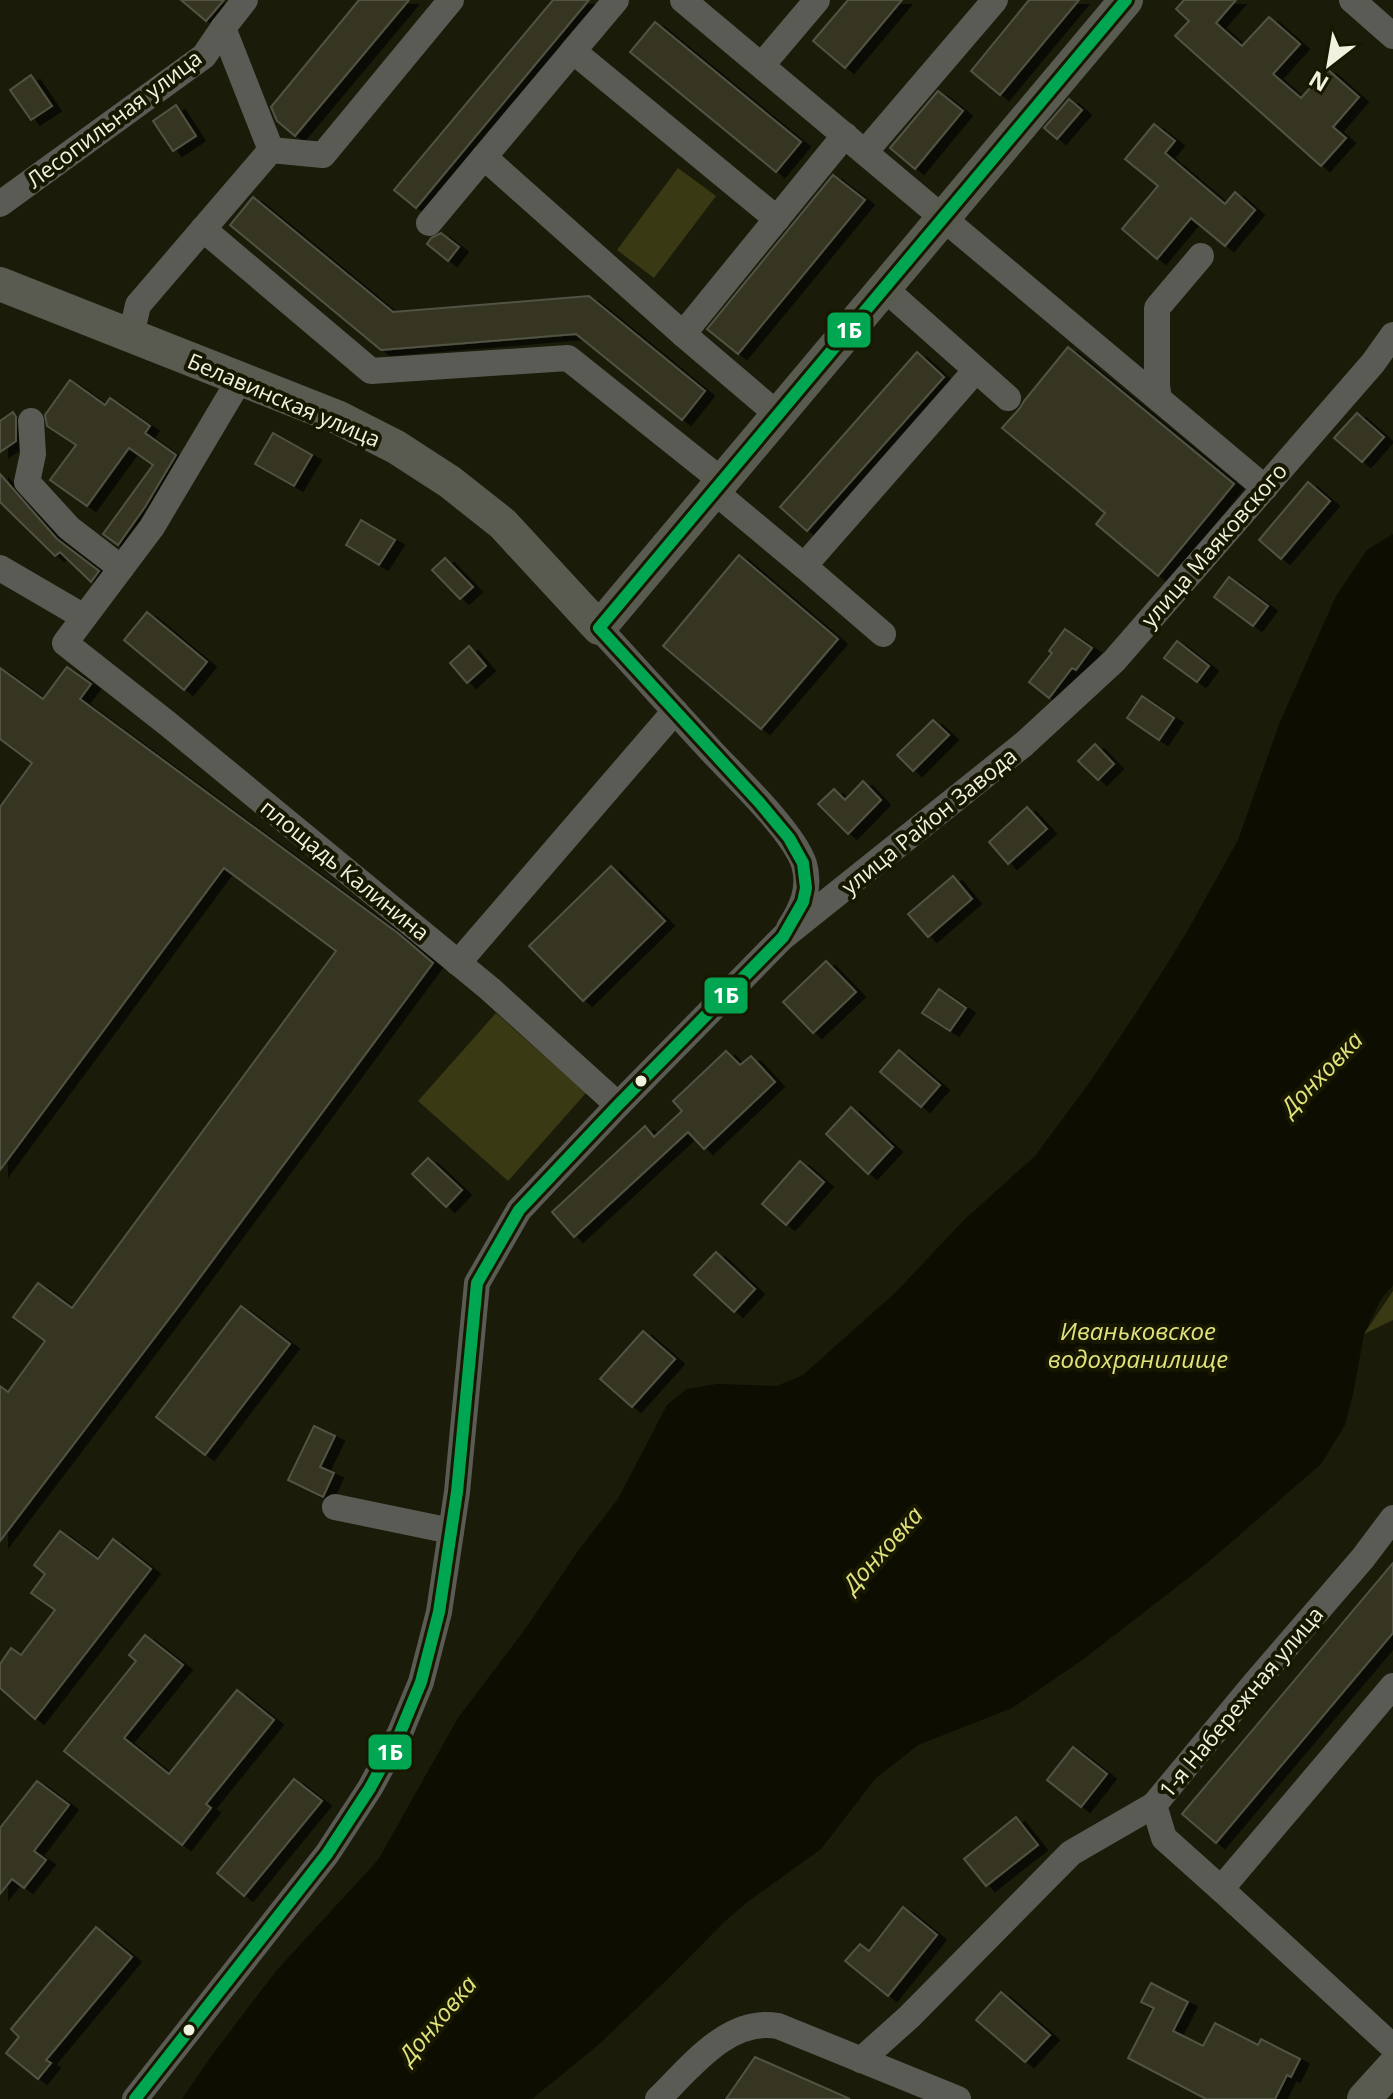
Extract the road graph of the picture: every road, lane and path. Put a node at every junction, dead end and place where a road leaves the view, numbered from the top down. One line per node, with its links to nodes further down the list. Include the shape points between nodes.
1 (245, 0): 9 (street, Лесопильная улица)
2 (451, 0): 14 (street, via 323,155)
3 (616, 0): 11 (street)
4 (683, 0): 12 (street)
5 (817, 0): 12 (street)
6 (995, 0): 13 (street)
7 (1126, 0): 17 (main road)
8 (1352, 0): 10 (street)
9 (223, 28): 14 (street); 16 (street, Лесопильная улица, via 204,56)
10 (1393, 36)
11 (573, 51): 15 (street); 18 (street)
12 (762, 65): 13 (street)
13 (855, 144): 17 (street); 18 (street)
14 (271, 150): 20 (street)
15 (484, 157): 19 (street); 24 (street)
16 (0, 204)
17 (943, 218): 23 (main road); 30 (street)
18 (777, 219): 24 (street)
19 (429, 223)
20 (203, 229): 25 (street, via 138,305); 33 (street, via 371,371 568,358)
21 (1201, 256): 30 (street, via 1157,308)
22 (0, 284): 25 (main road, Белавинская улица)
23 (884, 288): 27 (street); 31 (main road)
24 (683, 334): 31 (street)
25 (131, 336): 28 (main road, Белавинская улица)
26 (1392, 338): 34 (street, улица Маяковского)
27 (976, 370): 29 (street); 35 (street)
28 (240, 379): 37 (street, via 152,527); 39 (main road, Белавинская улица, via 337,417 450,482 503,524)
29 (1008, 398)
30 (1159, 399): 34 (street)
31 (777, 414): 33 (main road)
32 (31, 421): 37 (street, via 33,454 27,482 69,528)
33 (718, 486): 35 (street); 39 (main road)
34 (1265, 488): 42 (street, улица Маяковского, via 1114,661)
35 (804, 566): 40 (street)
36 (0, 568): 38 (street)
37 (121, 568): 38 (street)
38 (84, 617): 44 (street, площадь Калинина, via 65,643)
39 (599, 628): 41 (street, Белавинская улица)
40 (883, 634)
41 (675, 711): 43 (street, Белавинская улица, via 759,802 803,863 803,902); 44 (street)
42 (1024, 744): 43 (street, улица Район Завода)
43 (783, 937): 45 (street, улица Район Завода)
44 (458, 963): 45 (street, площадь Калинина)
45 (618, 1105): 48 (street, улица Район Завода, via 519,1210 477,1283)
46 (335, 1507): 48 (street)
47 (1393, 1518): 50 (street, 1-я Набережная улица)
48 (451, 1531): 55 (street, улица Район Завода, via 439,1612 421,1682 393,1747 327,1854)
49 (1393, 1686): 51 (street)
50 (1154, 1805): 51 (street, via 1164,1838); 53 (street, 1-я Набережная улица, via 1071,1853)
51 (1221, 1889): 52 (street)
52 (1393, 2047)
53 (861, 2060): 56 (street, via 763,2024 738,2031 709,2050); 57 (street)
54 (1393, 2067): 58 (main road)
55 (135, 2099)
56 (658, 2099)
57 (958, 2099)
58 (1364, 2099)

